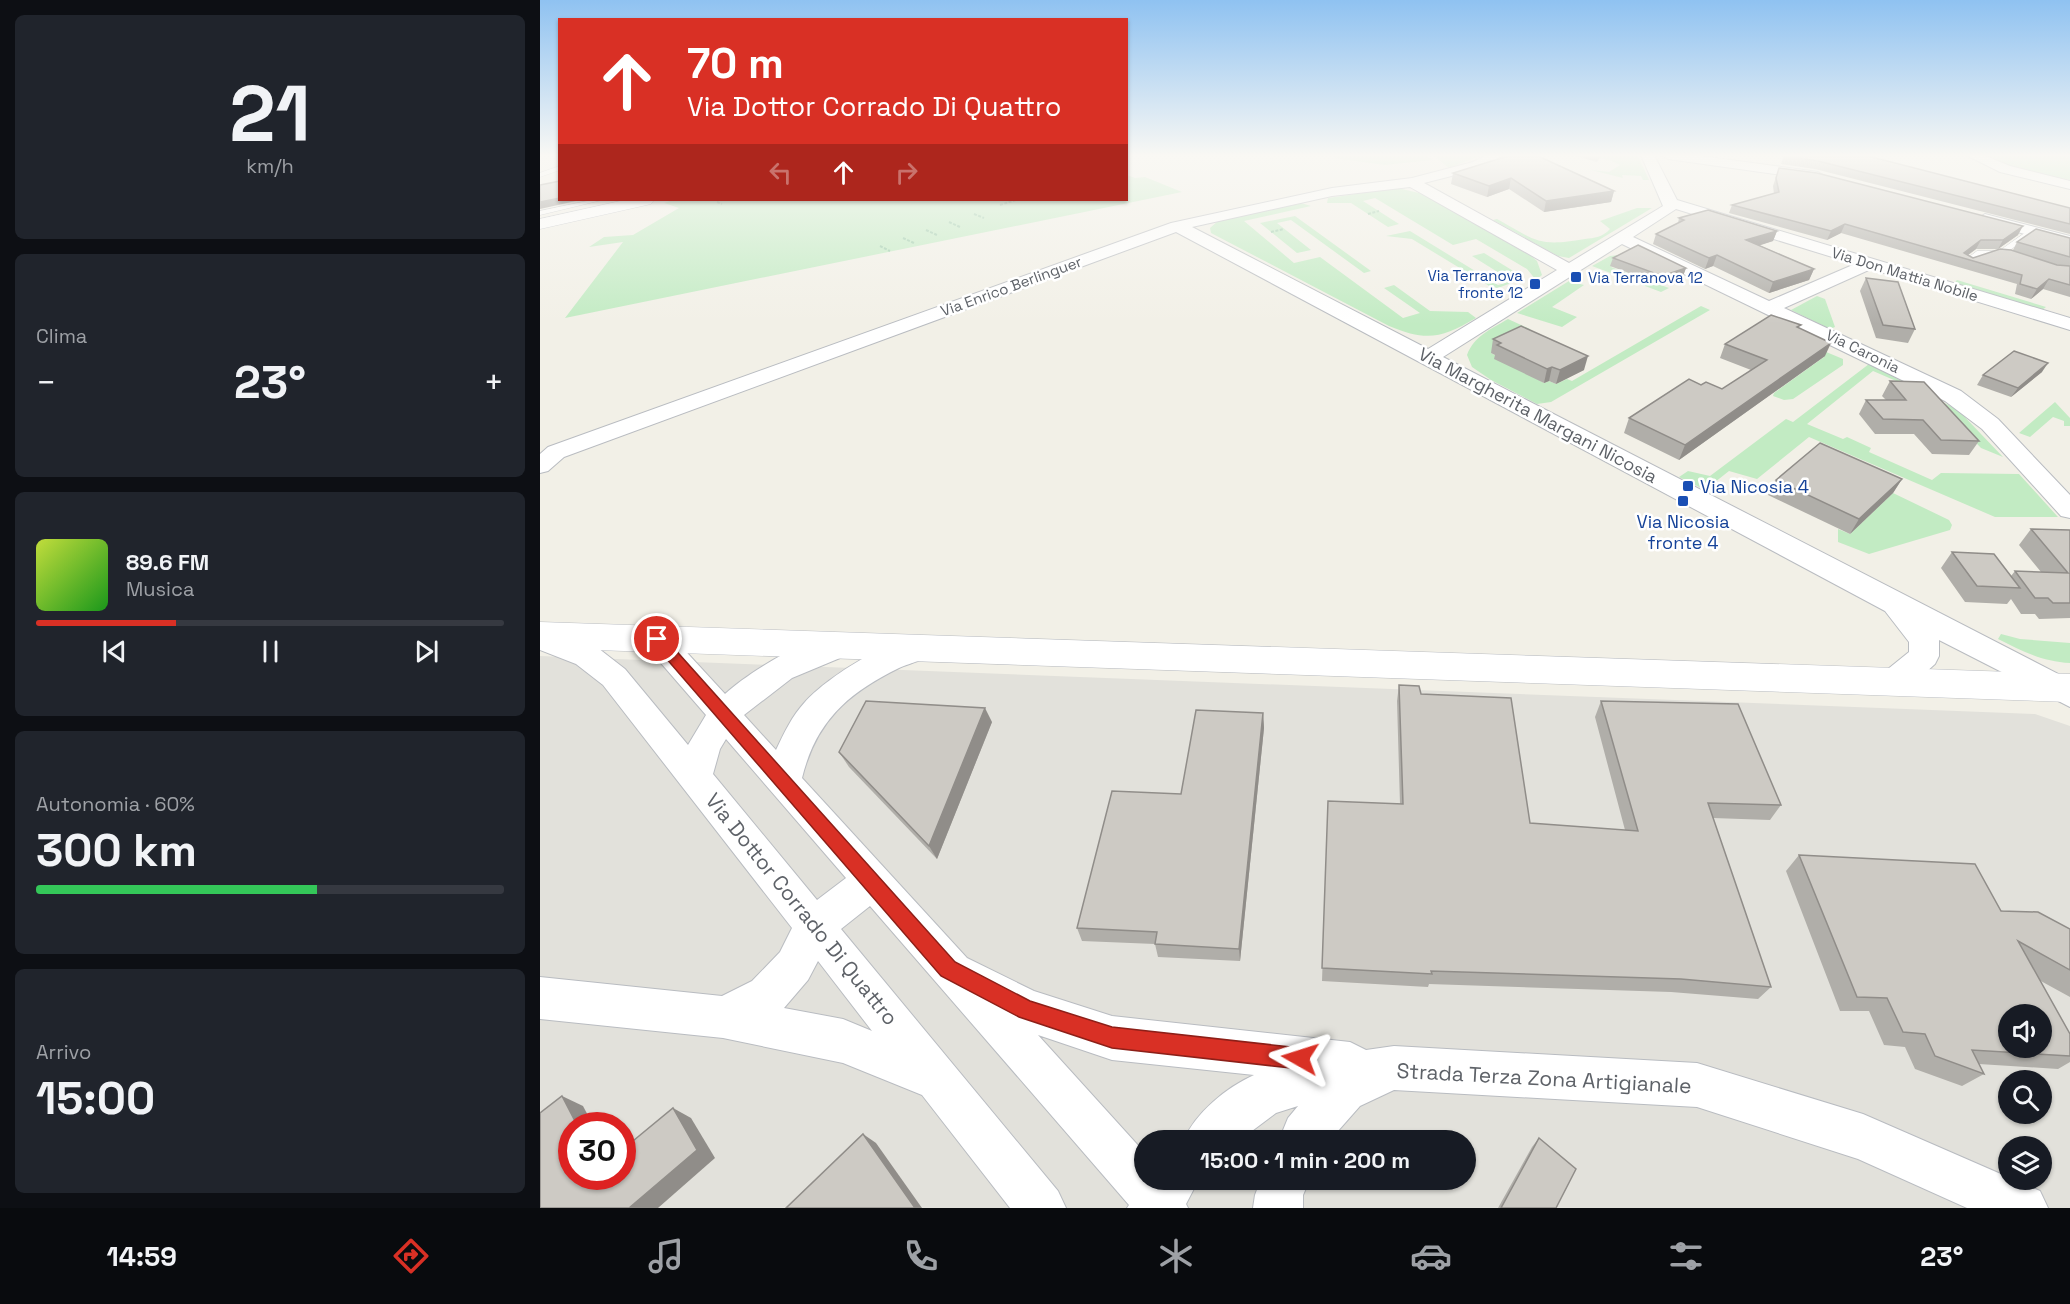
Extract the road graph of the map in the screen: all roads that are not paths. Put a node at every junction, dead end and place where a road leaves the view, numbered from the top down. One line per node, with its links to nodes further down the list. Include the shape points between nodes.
1 (595, 211): 7 (street)
2 (1244, 211): 8 (street, Via Enrico Berlinguer)
3 (1465, 211): 16 (street)
4 (1664, 211): 10 (street)
5 (1698, 211): 15 (street, Via Don Mattia Nobile)
6 (1976, 217): 9 (street)
7 (540, 224)
8 (1177, 226): 19 (street, Via Margherita Margani Nicosia); 20 (street, Via Enrico Berlinguer, via 556,452)
9 (2032, 232): 11 (street); 12 (lane)
10 (1623, 238): 16 (street); 17 (street, Via Caronia)
11 (2070, 242)
12 (2001, 254): 13 (lane); 14 (lane, via 1980,253)
13 (2022, 259)
14 (1965, 263)
15 (1869, 264): 17 (street); 18 (street, Via Don Mattia Nobile)
16 (1570, 270): 19 (street)
17 (1771, 308): 21 (street, Via Caronia, via 1953,396 1990,424)
18 (2070, 324)
19 (1427, 358): 23 (street, Via Margherita Margani Nicosia)
20 (540, 466)
21 (2060, 490): 22 (street, Via Caronia)
22 (2070, 510)
23 (1863, 585): 28 (street, via 1902,614 1924,639 1924,656); 29 (street, Via Margherita Margani Nicosia)
24 (540, 636): 25 (street); 31 (street, Via Dottor Corrado Di Quattro, via 587,656 614,677)
25 (657, 639): 26 (street); 30 (street)
26 (841, 645): 27 (street); 30 (street, via 782,669)
27 (920, 648): 28 (street); 32 (street, via 864,671 817,709 788,756)
28 (1894, 682): 29 (street)
29 (2066, 690)
30 (725, 715): 31 (street, via 705,745); 32 (street)
31 (695, 776): 34 (street, Via Dottor Corrado Di Quattro)
32 (784, 781): 33 (street)
33 (871, 881): 34 (street); 35 (street)
34 (815, 925): 37 (street, via 794,966 766,996); 39 (street, Via Dottor Corrado Di Quattro)
35 (948, 969): 38 (street, via 1026,1010 1112,1038); 43 (street)
36 (540, 998): 37 (street)
37 (723, 1017): 39 (street, via 843,1041)
38 (1394, 1068): 40 (street, Strada Terza Zona Artigianale, via 1314,1079 1263,1094); 41 (street, via 1344,1090); 46 (street, Strada Terza Zona Artigianale, via 1697,1085 1863,1137)
39 (938, 1079): 44 (street, Via Dottor Corrado Di Quattro)
40 (1215, 1130)
41 (1308, 1130)
42 (1281, 1190): 45 (street)
43 (1162, 1199)
44 (1041, 1208)
45 (1278, 1208)
46 (2023, 1208)

